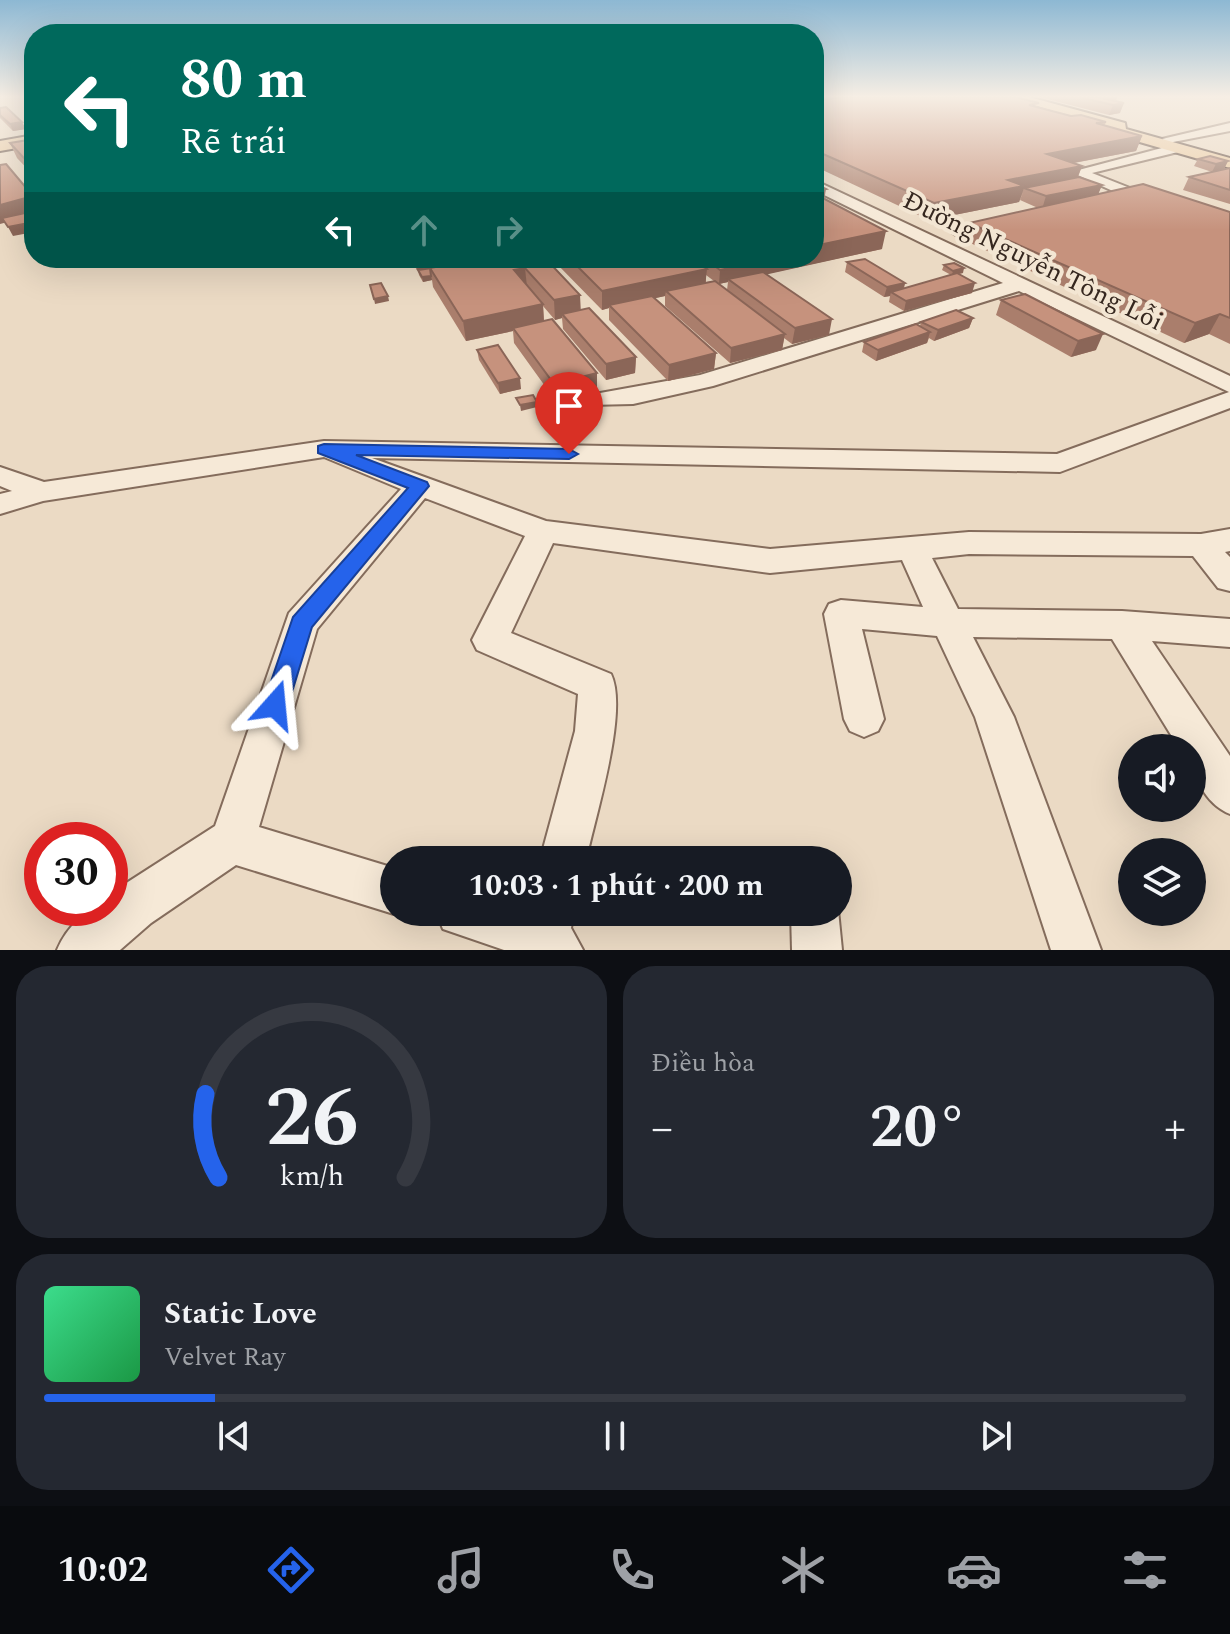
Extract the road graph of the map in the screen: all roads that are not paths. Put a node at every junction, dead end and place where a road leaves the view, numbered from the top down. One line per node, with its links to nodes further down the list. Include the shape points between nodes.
1 (1163, 141): 5 (main road)
2 (1164, 141): 5 (main road)
3 (1181, 141): 5 (street)
4 (24, 142): 6 (main road)
5 (1173, 144): 7 (main road); 8 (main road); 10 (street, via 1081,170 1078,173 1130,194)
6 (0, 146)
7 (1230, 156)
8 (1230, 163)
9 (824, 189): 13 (street, Đường Nguyễn Tông Lỗi)
10 (1081, 205)
11 (1021, 219): 12 (street)
12 (961, 233)
13 (1020, 284): 14 (street, Đường Nguyễn Tông Lỗi); 16 (street, via 705,381)
14 (1230, 385)
15 (1230, 399): 17 (street, via 1060,463)
16 (598, 400)
17 (324, 449): 19 (street); 20 (street)
18 (0, 476): 20 (street)
19 (420, 486): 22 (street); 31 (street, via 301,623)
20 (42, 492): 21 (street)
21 (0, 504)
22 (543, 531): 24 (street, via 770,561); 32 (street, via 490,640 598,685 595,731)
23 (1215, 543): 24 (street, via 969,543); 25 (street)
24 (912, 548): 26 (street)
25 (1230, 579)
26 (948, 623): 27 (street); 29 (street, via 841,614); 39 (street, via 994,717)
27 (1122, 625): 28 (street); 30 (street)
28 (1230, 633)
29 (864, 719)
30 (1230, 793)
31 (232, 841): 33 (street); 37 (street, via 134,906)
32 (566, 846)
33 (380, 887)
34 (521, 926): 36 (street)
35 (816, 926): 38 (street)
36 (551, 933)
37 (82, 950)
38 (817, 950)
39 (1076, 950)

